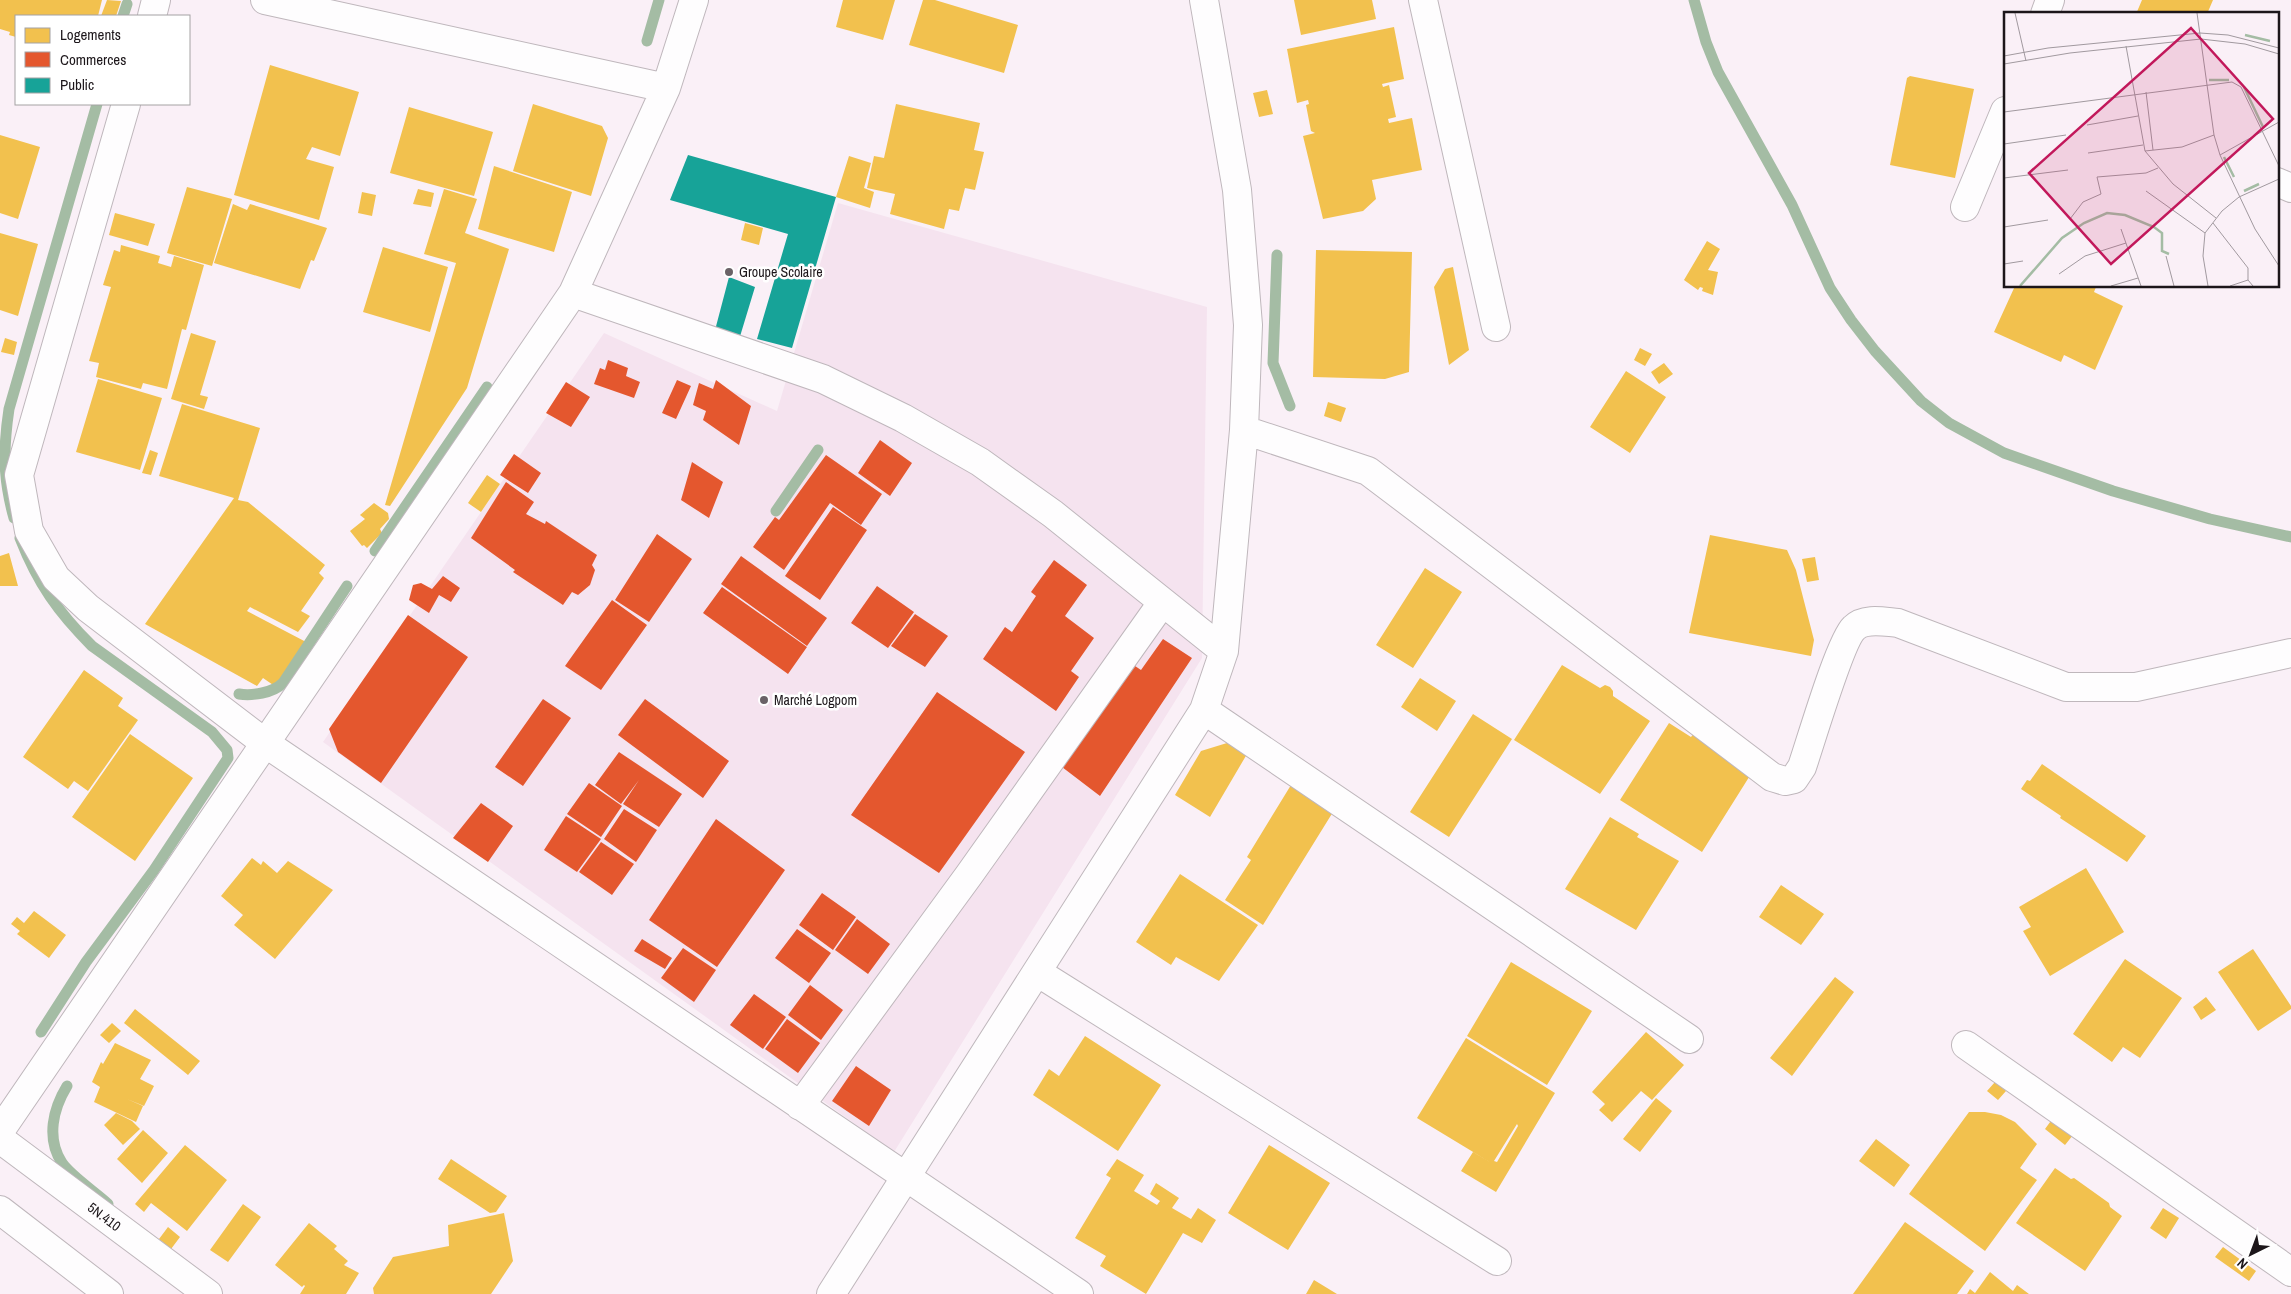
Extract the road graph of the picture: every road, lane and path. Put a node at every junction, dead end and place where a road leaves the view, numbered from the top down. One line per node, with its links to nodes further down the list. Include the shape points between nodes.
1 (156, 0): 8 (street)
2 (265, 0): 9 (street)
3 (694, 0): 9 (street)
4 (1204, 0): 17 (street, via 1237,190 1248,326)
5 (1423, 0): 16 (street)
6 (2050, 0): 7 (street)
7 (2046, 12)
8 (152, 15)
9 (666, 88): 15 (street)
10 (126, 105): 22 (street, via 19,475 29,531 56,578 88,608)
11 (2004, 113): 14 (street)
12 (2278, 182): 13 (street)
13 (2291, 188)
14 (1965, 207)
15 (573, 293): 18 (street, via 824,379 903,418 980,462 1053,514); 22 (street)
16 (1496, 327)
17 (1244, 430): 19 (street); 20 (street, via 1368,471 1772,777 1785,781 1794,779 1802,768 1842,651 1854,628 1871,621 1898,623 2066,687 2136,688)
18 (1162, 603): 19 (street); 26 (street)
19 (1224, 652): 21 (street)
20 (2291, 653)
21 (1204, 710): 23 (street); 24 (street)
22 (266, 743): 26 (street); 27 (street)
23 (1037, 972): 29 (street); 31 (street)
24 (1689, 1039)
25 (1966, 1045): 32 (street)
26 (800, 1106): 29 (street)
27 (0, 1131)
28 (0, 1139): 34 (street, 5N.410)
29 (905, 1177): 35 (street); 36 (street)
30 (0, 1210): 33 (street)
31 (1497, 1261)
32 (2291, 1272)
33 (109, 1294)
34 (208, 1294)
35 (831, 1294)
36 (1079, 1294)

